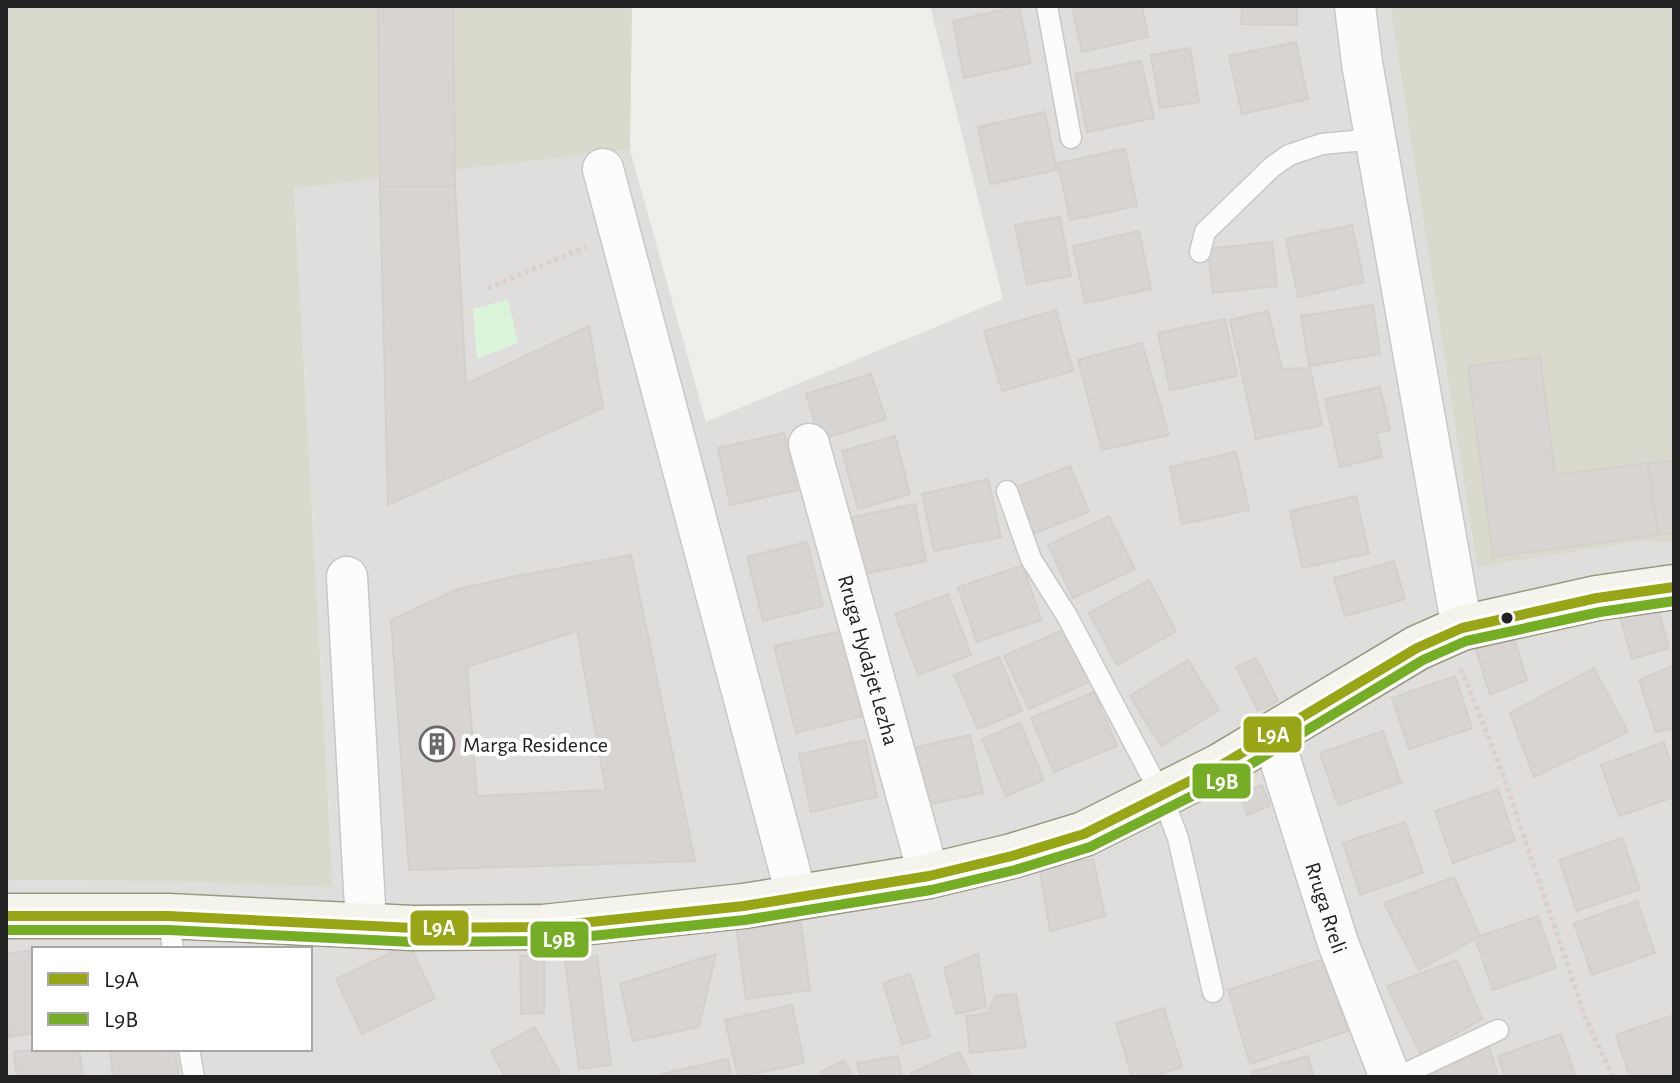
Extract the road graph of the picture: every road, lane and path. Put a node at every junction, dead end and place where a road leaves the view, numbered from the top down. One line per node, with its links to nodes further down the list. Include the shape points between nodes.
1 (1047, 6): 3 (lane)
2 (1355, 6): 4 (street)
3 (1071, 138)
4 (1376, 139): 7 (lane, via 1322,144 1289,155 1205,232); 13 (street)
5 (603, 169): 6 (street)
6 (620, 233): 8 (path); 17 (street)
7 (1200, 252)
8 (488, 288)
9 (809, 444): 16 (street, Rruga Hydajet Lezha)
10 (1007, 491): 15 (lane, via 1031,559)
11 (347, 577): 19 (street)
12 (1674, 587): 13 (street, via 1597,598)
13 (1455, 632): 14 (street, via 1417,648); 27 (path, via 1586,1019)
14 (1272, 734): 15 (street); 25 (street, Rruga Rreli, via 1338,943)
15 (1162, 796): 16 (street, via 1084,834); 21 (lane, via 1178,838)
16 (929, 876): 17 (street)
17 (797, 898): 19 (street, via 543,927)
18 (6, 916): 20 (street)
19 (366, 925): 20 (street)
20 (171, 932)
21 (1213, 992)
22 (1498, 1030): 26 (lane)
23 (189, 1051): 24 (lane)
24 (194, 1077)
25 (1390, 1077)
26 (1398, 1077)
27 (1613, 1077)

